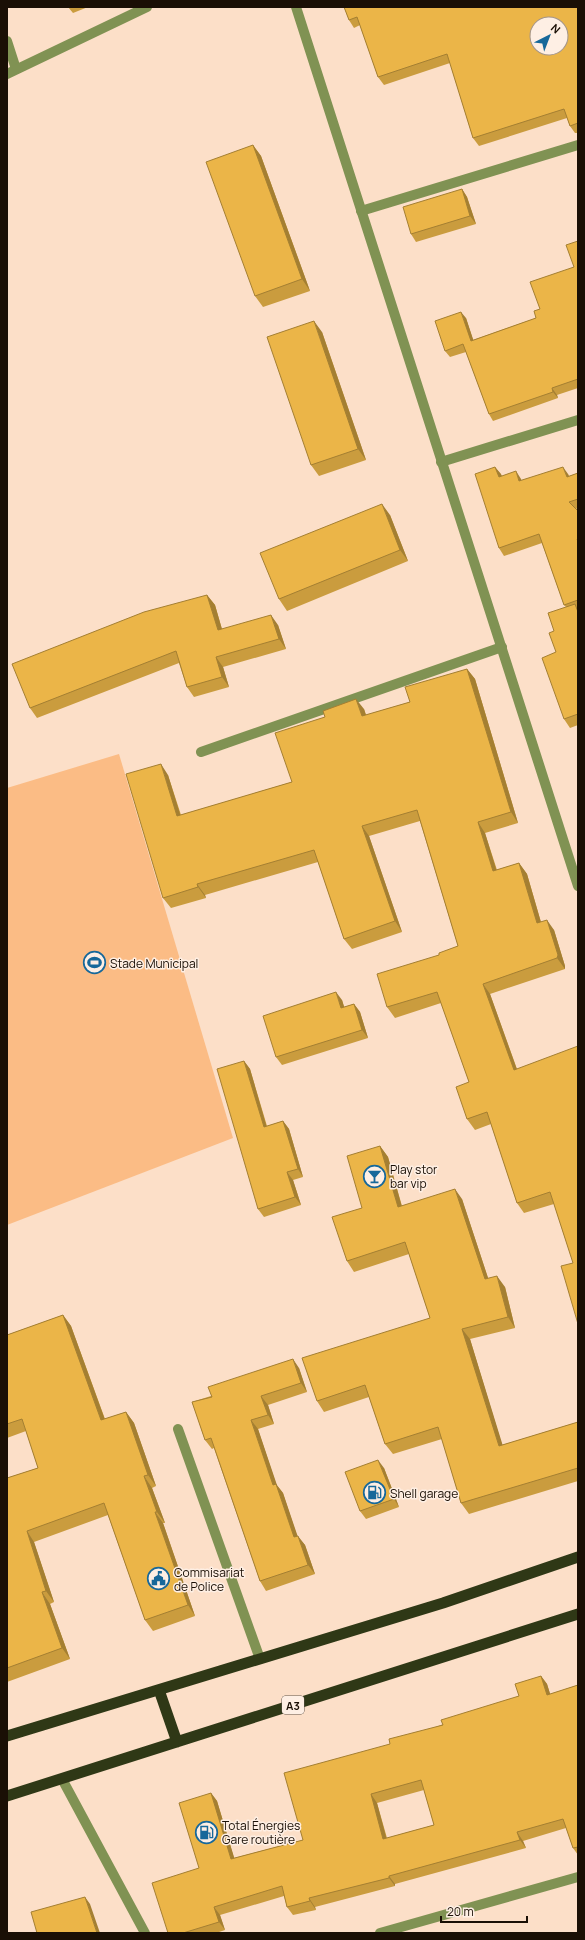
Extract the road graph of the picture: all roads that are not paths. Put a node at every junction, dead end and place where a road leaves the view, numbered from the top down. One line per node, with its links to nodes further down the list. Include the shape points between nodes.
1 (147, 7): 4 (street)
2 (296, 7): 6 (street)
3 (7, 41): 4 (street)
4 (12, 71)
5 (578, 145): 6 (street)
6 (361, 211): 8 (street)
7 (578, 420): 8 (street)
8 (441, 462): 9 (street)
9 (502, 647): 10 (street); 11 (street)
10 (202, 752)
11 (578, 886)
12 (178, 1430): 15 (street)
13 (578, 1557): 15 (highway, via 443,1603)
14 (578, 1614): 18 (highway, A3)
15 (260, 1659): 16 (highway)
16 (159, 1690): 17 (highway); 18 (highway)
17 (7, 1736)
18 (177, 1742): 19 (highway, A3)
19 (62, 1779): 20 (highway, A3); 22 (street)
20 (7, 1796)
21 (578, 1877): 23 (street)
22 (145, 1933)
23 (380, 1933)

